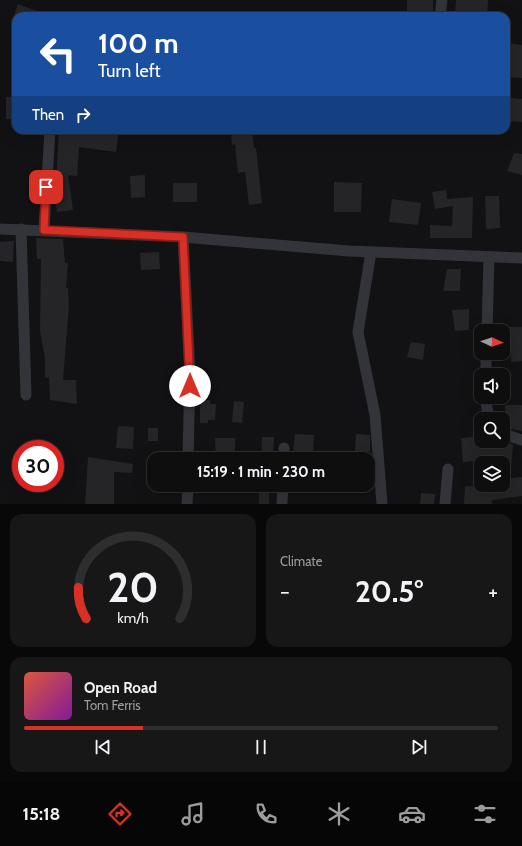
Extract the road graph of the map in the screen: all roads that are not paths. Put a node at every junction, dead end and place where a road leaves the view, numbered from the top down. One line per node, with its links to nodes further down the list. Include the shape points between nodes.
1 (442, 0): 2 (street)
2 (440, 12)
3 (50, 134): 6 (street)
4 (0, 228): 5 (street)
5 (21, 230): 6 (street); 12 (street)
6 (44, 230): 7 (street)
7 (183, 237): 8 (street); 15 (street, via 190,372)
8 (371, 252): 9 (street); 21 (street, via 358,332 375,414)
9 (489, 257): 10 (street); 11 (street)
10 (522, 258)
11 (487, 324)
12 (26, 395)
13 (510, 436): 14 (street)
14 (522, 440)
15 (188, 452)
16 (448, 469): 22 (street)
17 (188, 492): 19 (street)
18 (283, 492): 20 (street)
19 (187, 504)
20 (282, 504)
21 (382, 504)
22 (445, 504)

